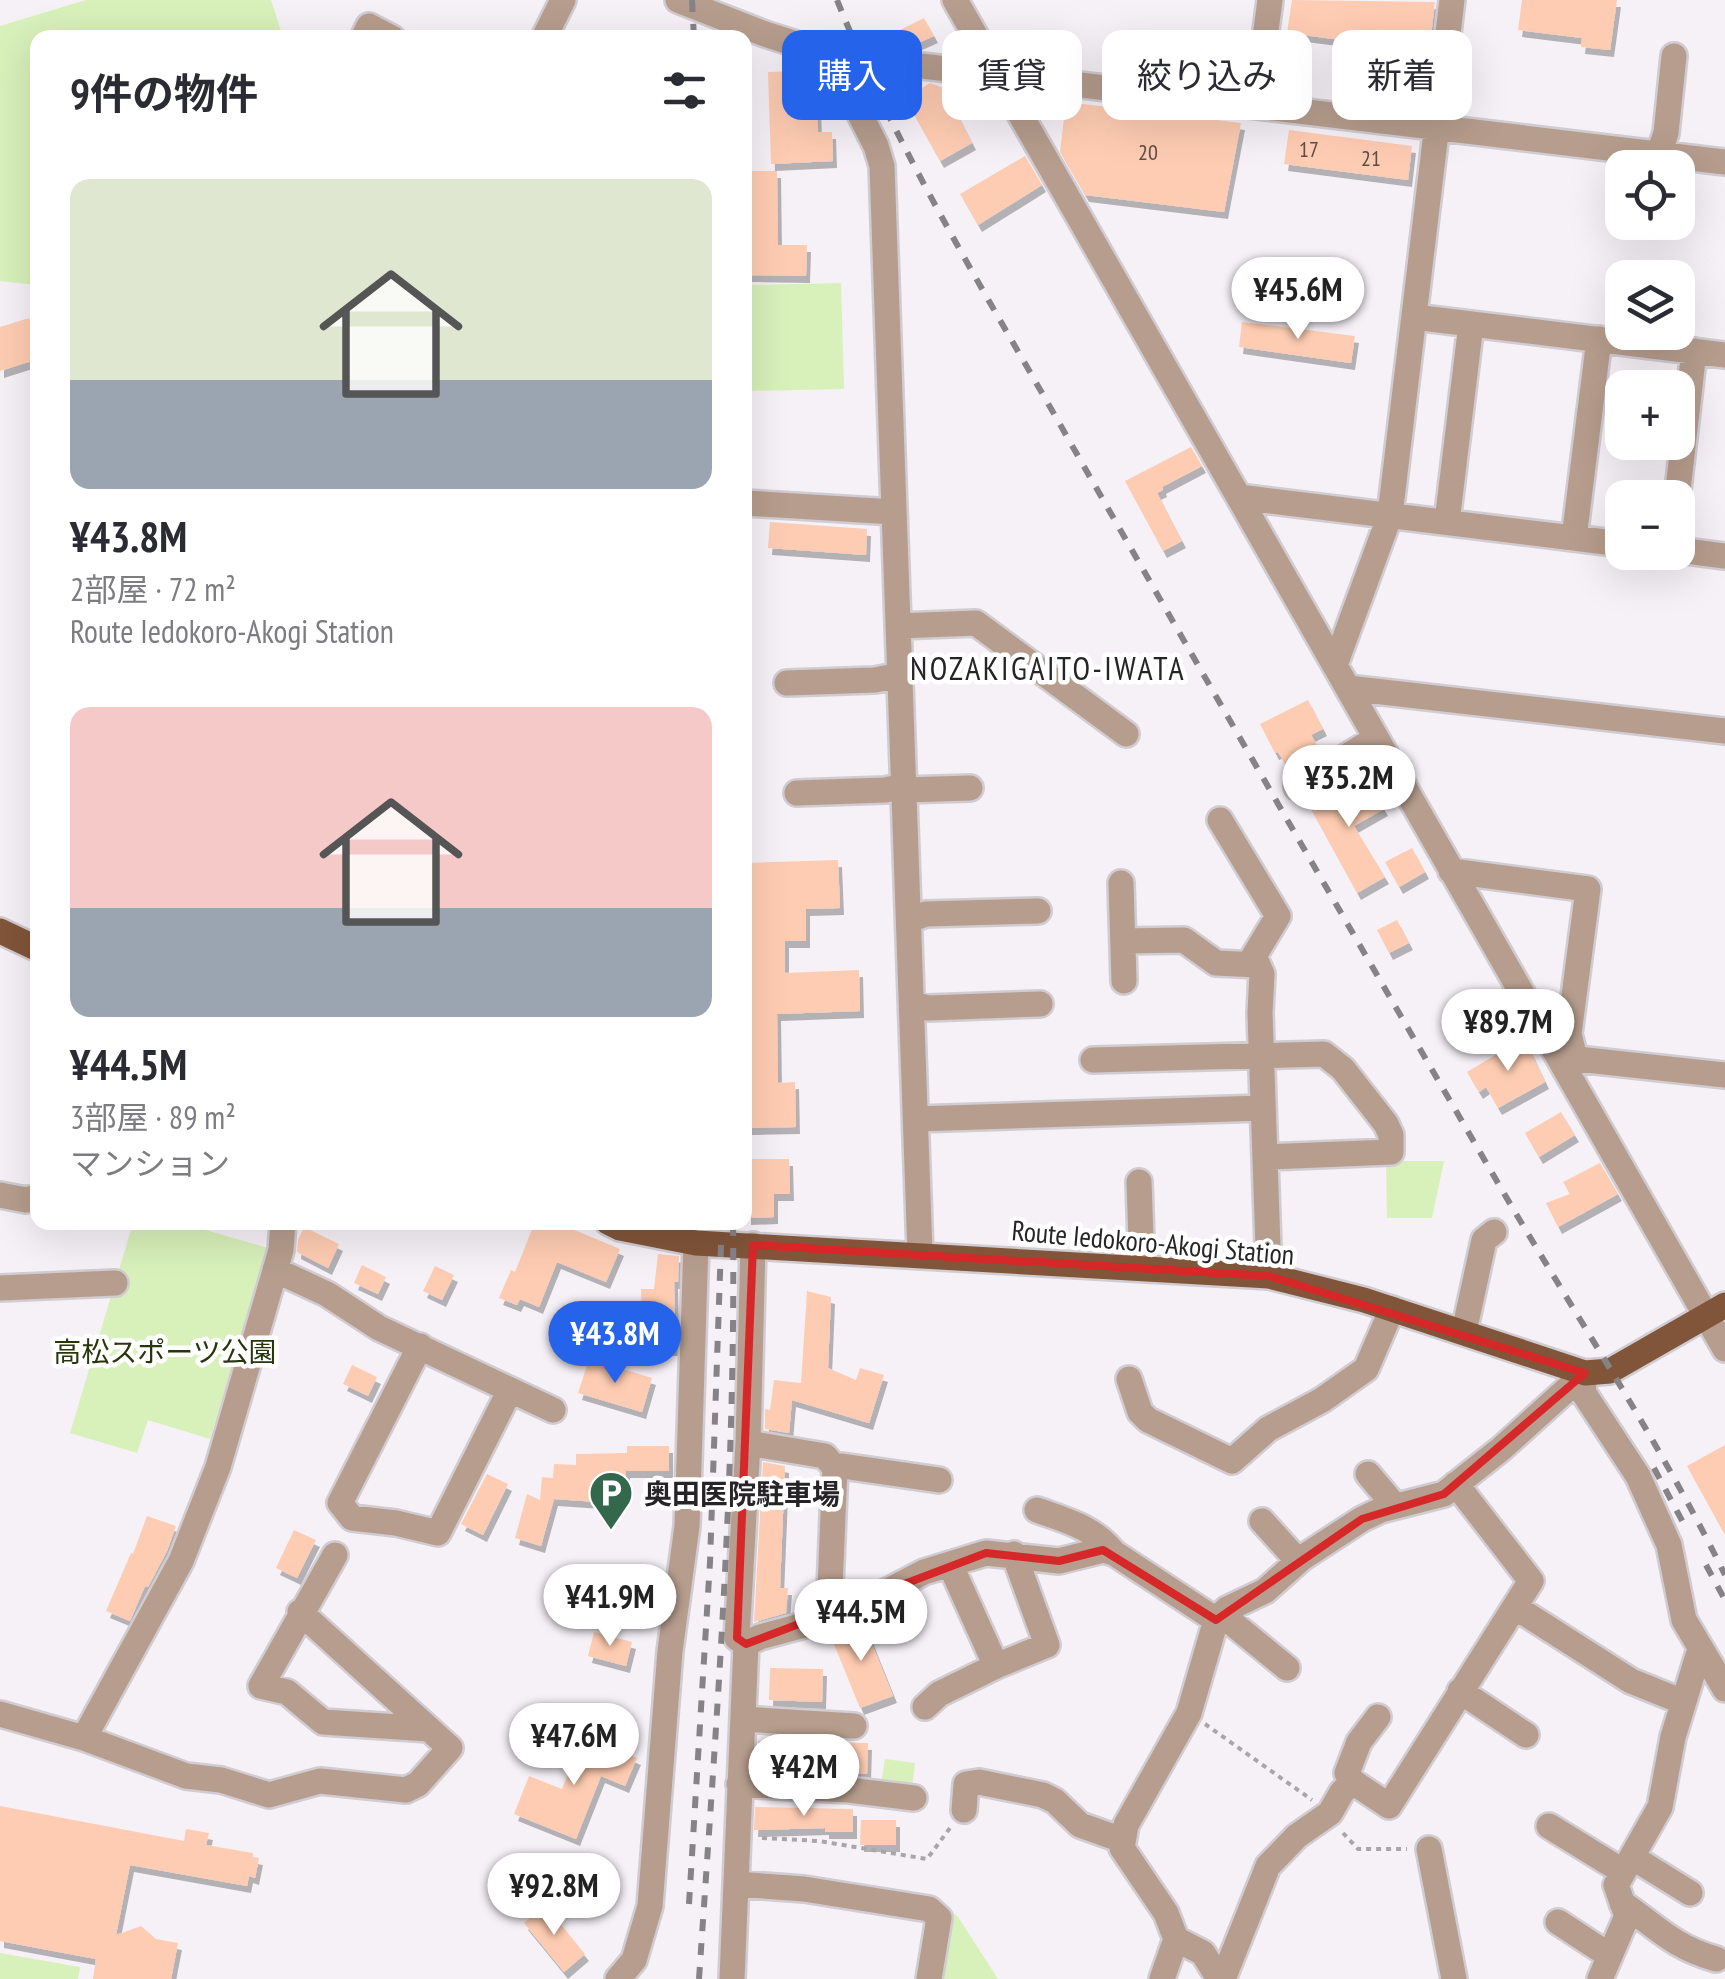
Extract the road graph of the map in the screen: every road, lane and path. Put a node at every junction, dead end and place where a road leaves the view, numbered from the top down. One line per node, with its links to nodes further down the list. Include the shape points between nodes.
1 (563, 0): 6 (street)
2 (678, 0): 9 (street)
3 (956, 0): 7 (street)
4 (1270, 0): 8 (street)
5 (1452, 0): 14 (street)
6 (548, 30)
7 (972, 30)
8 (1266, 30)
9 (782, 39)
10 (1674, 56): 16 (street)
11 (1312, 113): 14 (street)
12 (863, 120): 27 (street, via 882,166)
13 (1022, 120): 25 (street)
14 (1436, 127): 15 (street); 19 (street)
15 (1625, 150)
16 (1660, 150)
17 (1695, 158): 18 (street)
18 (1725, 161)
19 (1414, 317): 20 (street); 28 (street)
20 (1471, 324): 21 (street); 29 (street)
21 (1598, 339): 22 (street); 30 (street)
22 (1694, 351): 23 (street); 24 (street)
23 (1725, 354)
24 (1679, 480)
25 (1240, 497): 28 (street); 35 (street)
26 (752, 502): 27 (street)
27 (894, 512): 34 (street)
28 (1390, 515): 29 (street); 35 (street)
29 (1447, 522): 30 (street)
30 (1574, 538): 31 (street)
31 (1605, 542)
32 (1695, 552): 33 (street)
33 (1725, 556)
34 (898, 626): 36 (street); 40 (street, via 976,623)
35 (1335, 665): 38 (street)
36 (900, 675): 37 (street); 43 (street)
37 (787, 682)
38 (1348, 688): 39 (street); 41 (street)
39 (1725, 732)
40 (1126, 734)
41 (1375, 738): 42 (street); 47 (street)
42 (1297, 787)
43 (904, 788): 44 (street); 45 (street); 50 (street)
44 (970, 788)
45 (797, 792)
46 (1220, 820): 54 (street, via 1284,922 1254,956)
47 (1451, 871): 59 (street); 59 (street, via 1588,889)
48 (1121, 883): 52 (street)
49 (1038, 910): 50 (street)
50 (909, 920): 56 (street)
51 (0, 931): 53 (main road)
52 (1123, 942): 54 (street, via 1184,940 1216,963); 55 (street)
53 (30, 945)
54 (1258, 965): 58 (street)
55 (1124, 981)
56 (912, 1004): 57 (street); 63 (street)
57 (1040, 1004)
58 (1261, 1054): 60 (street); 62 (street); 64 (street, via 1312,1053 1334,1061 1391,1135 1391,1152)
59 (1567, 1058): 61 (street); 80 (street)
60 (1093, 1060)
61 (1725, 1075)
62 (1262, 1108): 63 (street); 64 (street)
63 (916, 1120): 73 (street)
64 (1267, 1156): 76 (street)
65 (1139, 1182): 74 (street)
66 (0, 1195): 67 (street)
67 (30, 1199)
68 (282, 1230): 75 (street)
69 (630, 1230): 71 (main road, Route Iedokoro-Akogi Station)
70 (1494, 1232): 81 (street, via 1484,1240)
71 (696, 1243): 72 (main road, Route Iedokoro-Akogi Station); 138 (street, via 687,1526 650,1906 634,1960)
72 (753, 1245): 73 (main road, Route Iedokoro-Akogi Station); 88 (street)
73 (920, 1253): 74 (main road, Route Iedokoro-Akogi Station)
74 (1142, 1268): 76 (main road, Route Iedokoro-Akogi Station)
75 (275, 1270): 82 (street); 120 (street, via 218,1468 182,1561)
76 (1269, 1276): 79 (main road, Route Iedokoro-Akogi Station)
77 (115, 1282): 78 (street)
78 (0, 1288)
79 (1392, 1309): 81 (main road, Route Iedokoro-Akogi Station); 85 (street, via 1366,1369 1268,1429 1232,1461 1148,1420)
80 (1715, 1309): 83 (street); 84 (main road, via 1610,1371)
81 (1464, 1332): 84 (main road, Route Iedokoro-Akogi Station)
82 (420, 1346): 86 (street); 86 (street, via 340,1502 352,1518 438,1534)
83 (1725, 1349)
84 (1585, 1373): 92 (street); 106 (street, via 1583,1392 1638,1476 1669,1546 1684,1620)
85 (1128, 1379)
86 (510, 1390): 87 (street)
87 (553, 1410)
88 (748, 1443): 89 (street, via 825,1456); 105 (street, via 737,1638)
89 (834, 1468): 91 (street); 103 (street)
90 (1368, 1474): 93 (street)
91 (938, 1480)
92 (1456, 1484): 93 (street, via 1444,1494); 101 (street, via 1531,1581)
93 (1395, 1506): 99 (street, via 1362,1518)
94 (1037, 1510): 96 (street, via 1087,1527)
95 (1262, 1521): 99 (street)
96 (1114, 1553): 97 (street, via 1059,1561); 104 (street)
97 (1014, 1554): 100 (street, via 986,1553); 107 (street, via 1047,1645)
98 (335, 1555): 102 (street)
99 (1298, 1561): 104 (street, via 1265,1592)
100 (950, 1564): 103 (street); 107 (street)
101 (1515, 1607): 110 (street); 111 (street, via 1632,1681)
102 (300, 1612): 118 (street); 118 (street, via 261,1686 288,1692 323,1722)
103 (829, 1612): 105 (street)
104 (1219, 1617): 108 (street); 113 (street)
105 (746, 1644): 116 (street)
106 (1700, 1650): 109 (street); 111 (street)
107 (996, 1666): 112 (street, via 938,1694)
108 (1287, 1668)
109 (1725, 1689)
110 (1460, 1691): 119 (street); 121 (street, via 1389,1806)
111 (1684, 1702): 130 (street, via 1660,1807)
112 (925, 1708)
113 (1189, 1713): 125 (path); 128 (street)
114 (0, 1714): 120 (street)
115 (1378, 1717): 121 (street, via 1347,1773)
116 (742, 1720): 117 (street); 122 (street)
117 (854, 1726)
118 (430, 1729): 120 (street, via 450,1748 406,1790 320,1781 269,1795 186,1776)
119 (1526, 1735)
120 (84, 1738)
121 (1353, 1782): 125 (street)
122 (738, 1784): 123 (street); 127 (street)
123 (914, 1798)
124 (964, 1810): 127 (path, via 926,1859 819,1841); 128 (street, via 966,1784 978,1782 1043,1795 1080,1825)
125 (1328, 1814): 129 (path, via 1358,1849); 142 (street, via 1268,1866)
126 (1548, 1826): 130 (street)
127 (737, 1837): 131 (street)
128 (1122, 1840): 135 (street)
129 (1428, 1849): 143 (street)
130 (1627, 1864): 132 (street); 133 (street, via 1616,1886)
131 (736, 1884): 139 (street); 140 (street, via 929,1909 939,1918)
132 (1690, 1893)
133 (1622, 1903): 136 (street, via 1658,1934); 137 (street, via 1627,1916)
134 (1558, 1922): 137 (street)
135 (1176, 1939): 141 (street); 142 (street, via 1203,1953)
136 (1716, 1959)
137 (1605, 1967)
138 (618, 1979)
139 (732, 1979)
140 (929, 1979)
141 (1162, 1979)
142 (1221, 1979)
143 (1454, 1979)

